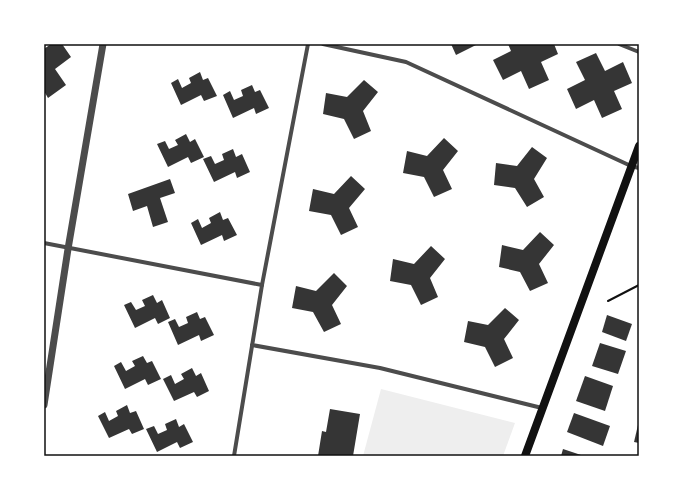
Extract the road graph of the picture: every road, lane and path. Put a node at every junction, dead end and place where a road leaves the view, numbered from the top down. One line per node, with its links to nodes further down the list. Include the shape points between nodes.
1 (103, 44): 10 (street)
2 (308, 44): 12 (street)
3 (323, 44): 8 (street, via 406,62)
4 (619, 44): 5 (street)
5 (639, 52)
6 (639, 146): 8 (main road)
7 (639, 154): 8 (main road)
8 (635, 167): 16 (main road)
9 (44, 243): 10 (street)
10 (68, 249): 12 (street); 15 (street)
11 (639, 285): 13 (path)
12 (262, 286): 14 (street)
13 (608, 301)
14 (252, 345): 16 (street, via 380,368); 17 (street)
15 (44, 404)
16 (543, 408): 18 (main road)
17 (234, 456)
18 (525, 456)

